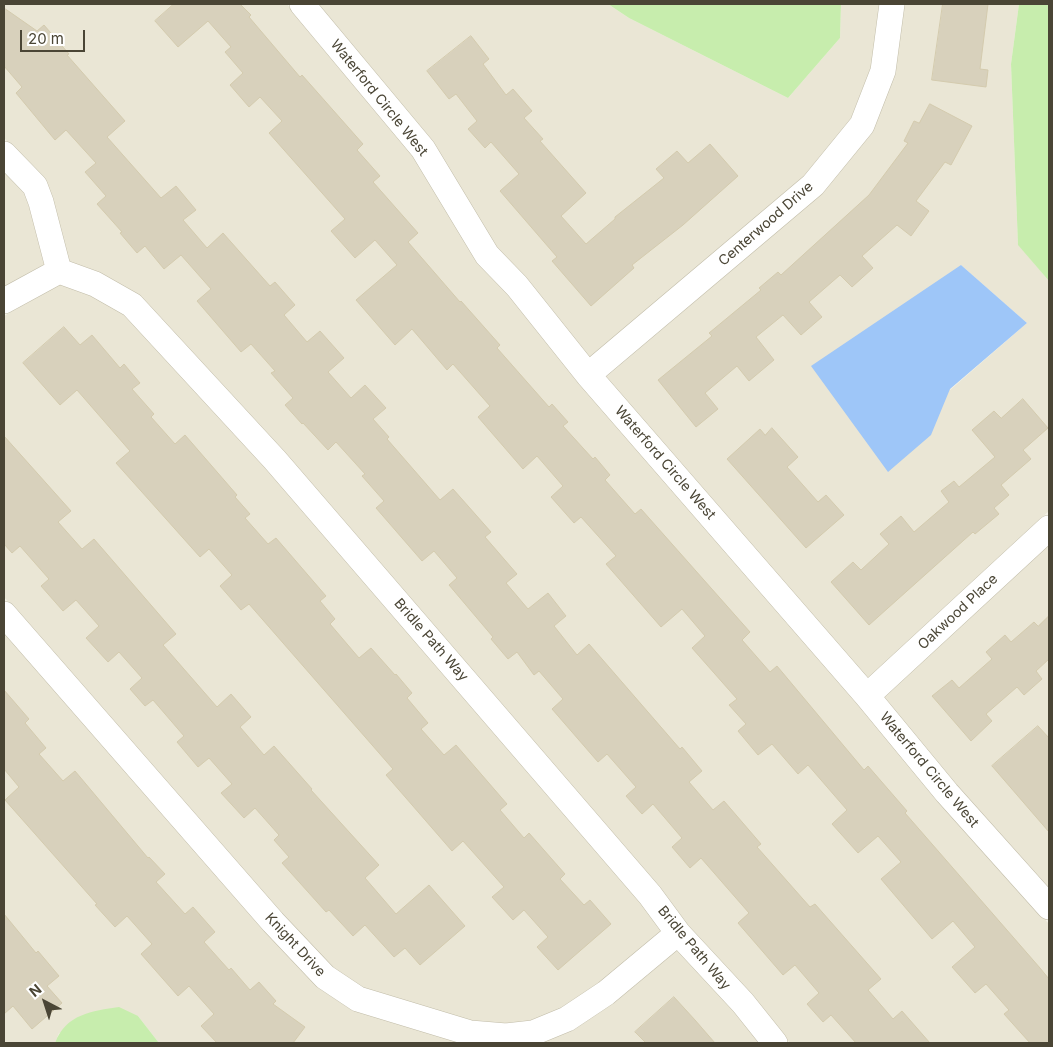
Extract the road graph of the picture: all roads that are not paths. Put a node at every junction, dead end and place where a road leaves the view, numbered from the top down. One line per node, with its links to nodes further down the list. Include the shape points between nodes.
1 (302, 4): 6 (street, Waterford Circle West, via 423,150 487,255 517,286)
2 (892, 4): 6 (street, Centerwood Drive, via 883,71 862,125 813,185)
3 (4, 154): 4 (street, via 35,186)
4 (59, 270): 5 (street); 11 (street, Bridle Path Way, via 94,284 132,305 274,460 644,887)
5 (4, 301)
6 (588, 376): 9 (street, Waterford Circle West)
7 (1049, 528): 9 (street, Oakwood Place)
8 (4, 614): 11 (street, Knight Drive, via 273,922 325,977 358,999 470,1033 506,1036 533,1033 567,1019 606,993)
9 (867, 696): 10 (street, Waterford Circle West, via 947,793)
10 (1049, 907)
11 (678, 933): 12 (street, Bridle Path Way)
12 (775, 1043)

